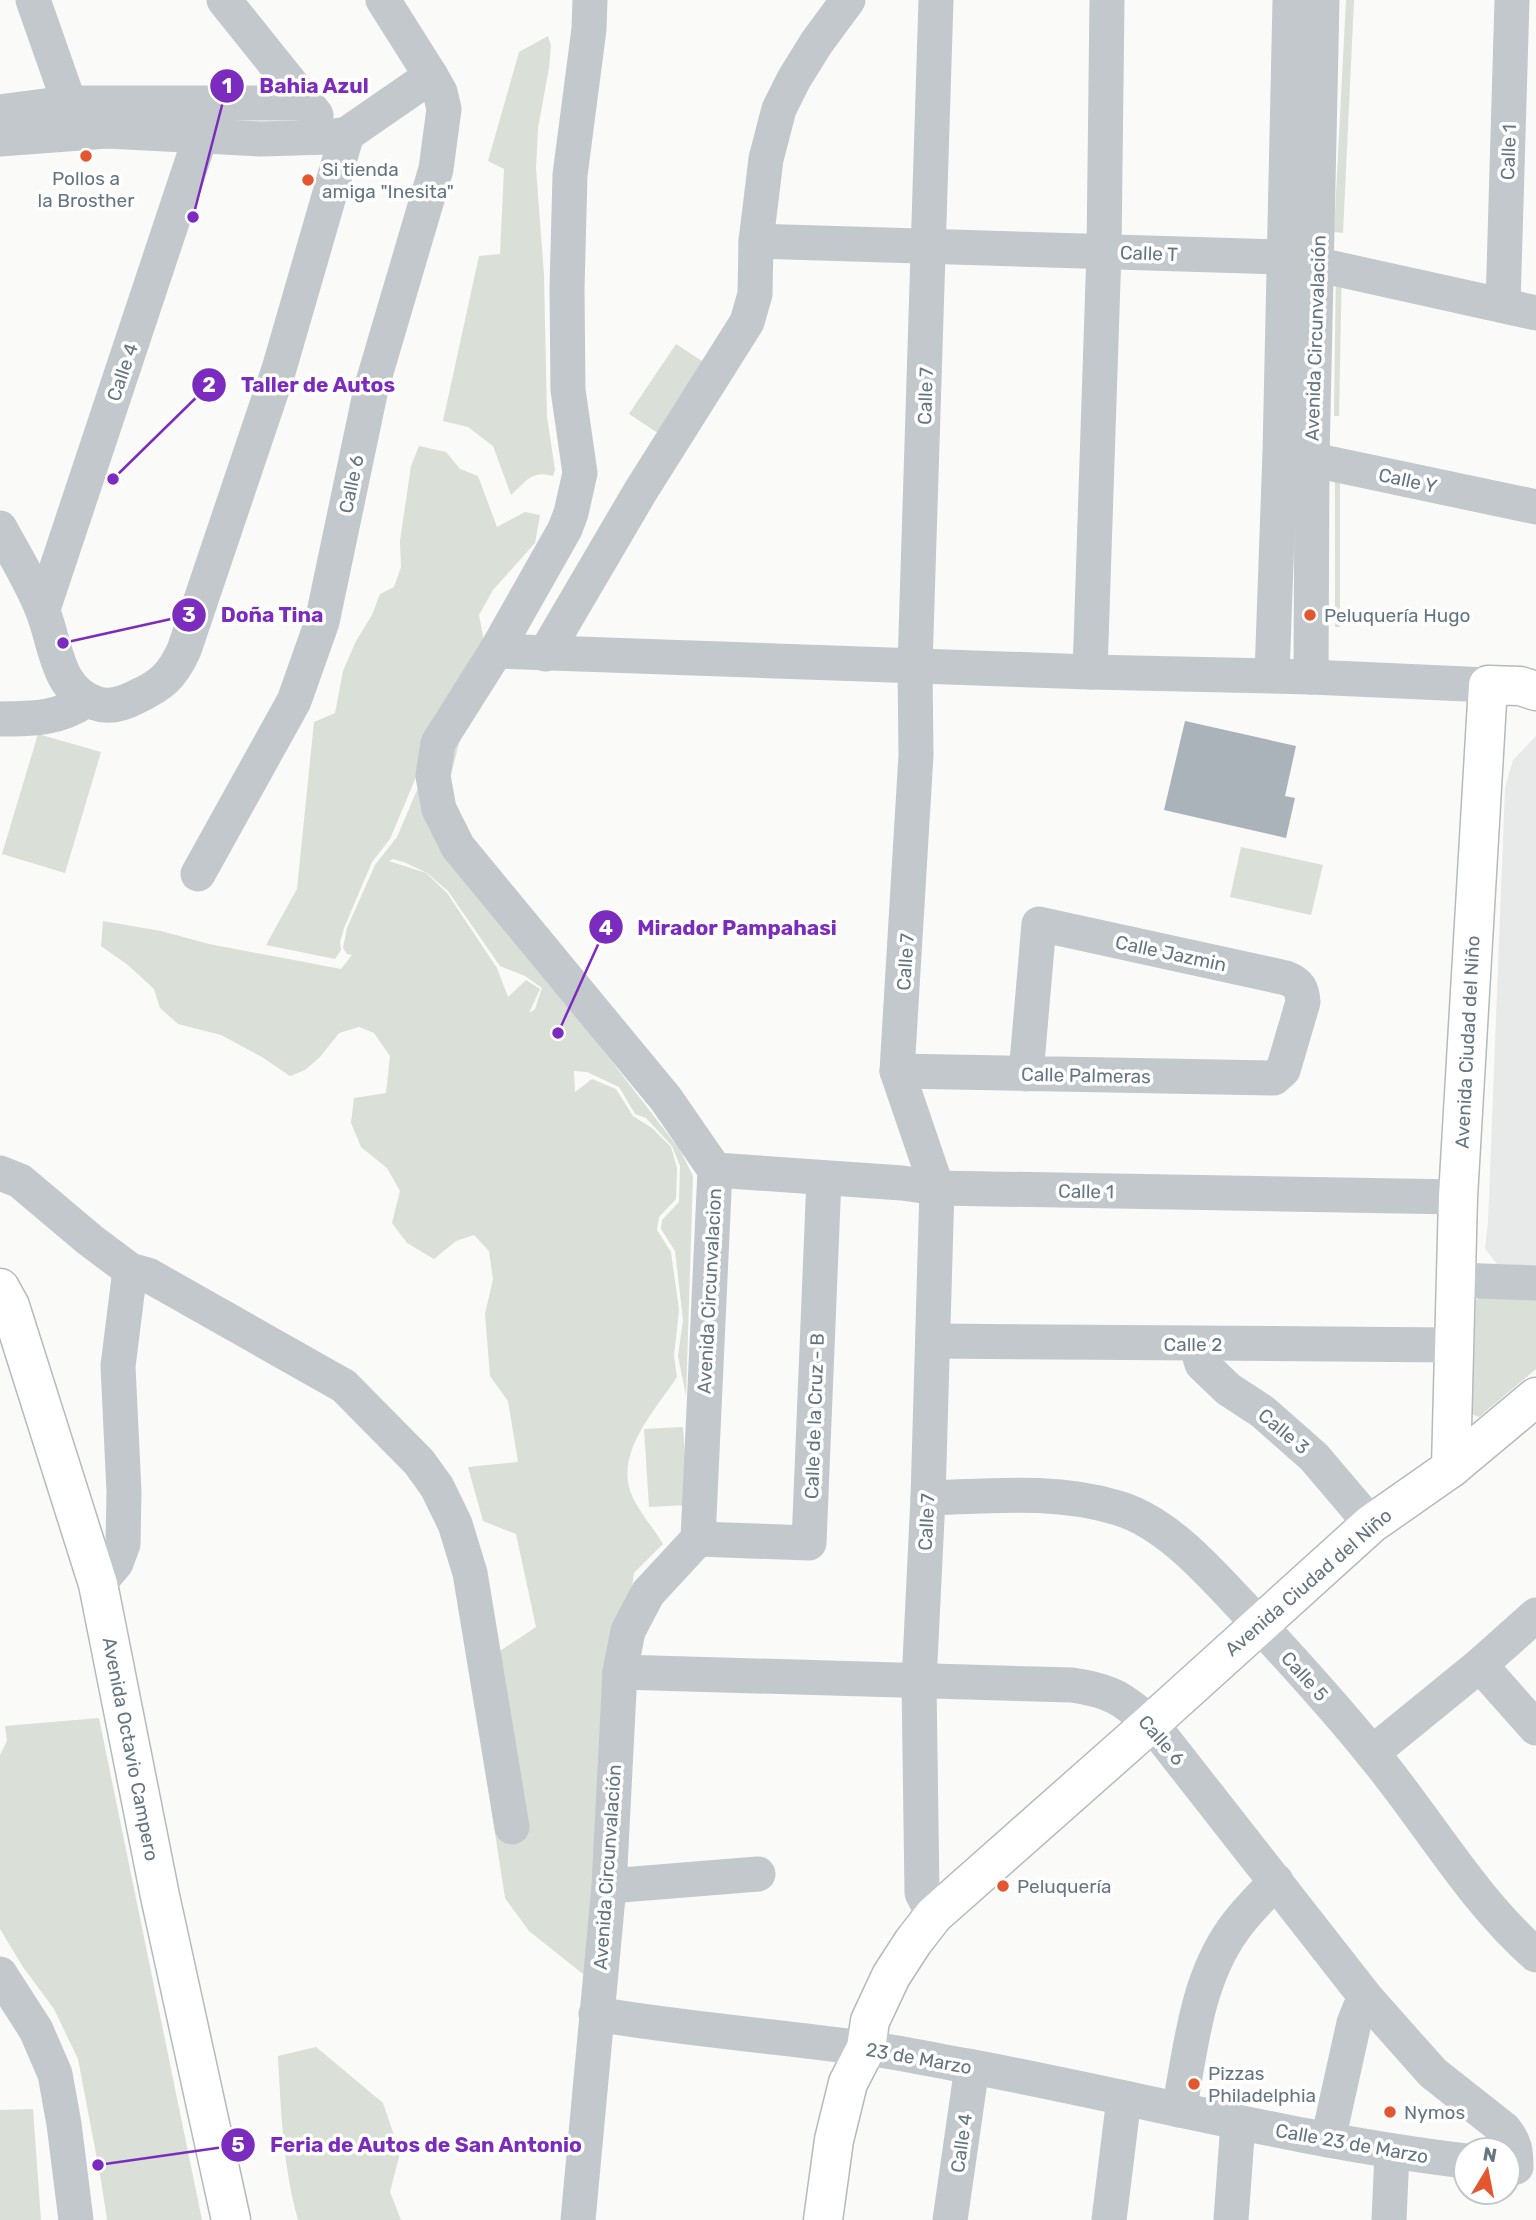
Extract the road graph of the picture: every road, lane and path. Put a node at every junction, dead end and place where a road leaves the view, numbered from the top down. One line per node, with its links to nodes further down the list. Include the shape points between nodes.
1 (33, 0): 12 (street)
2 (224, 0): 13 (street)
3 (383, 0): 11 (street, Calle 6)
4 (590, 0): 28 (street, Avenida Circunvalacion, via 570,176 567,289 568,390 580,473 565,529)
5 (848, 0): 18 (street, via 817,42 779,109 766,159)
6 (936, 0): 19 (street, Calle 7)
7 (1107, 0): 20 (street)
8 (1290, 0): 21 (street, Avenida Circunvalación)
9 (1322, 0): 22 (street, Avenida Circunvalación)
10 (1512, 0): 23 (street, Calle 1)
11 (431, 76): 16 (street); 37 (street, Calle 6, via 444,109 436,169 371,389 322,622 294,701)
12 (67, 103): 13 (street); 14 (street)
13 (306, 103): 16 (street)
14 (0, 112)
15 (201, 135): 16 (street, via 261,139); 17 (street, via 107,131); 27 (street, Calle 4)
16 (337, 135): 35 (street, via 279,369 184,650 159,686 116,705)
17 (0, 139)
18 (755, 241): 19 (street, Calle T); 29 (street, via 755,294 747,322)
19 (930, 246): 20 (street, Calle T); 30 (street, Calle 7)
20 (1104, 251): 21 (street, Calle T); 31 (street)
21 (1283, 257): 22 (street, Calle T); 24 (street, Avenida Circunvalación)
22 (1317, 265): 23 (street, Calle T); 24 (street, Avenida Circunvalación)
23 (1520, 309)
24 (1296, 456): 25 (street, Calle Y); 32 (street, Avenida Circunvalación); 33 (street, Avenida Circunvalación)
25 (1536, 507)
26 (0, 528): 27 (street)
27 (43, 609): 35 (street, via 62,674)
28 (496, 651): 29 (street); 41 (street, Avenida Circunvalacion, via 438,743 433,776 439,809 458,846 666,1099)
29 (545, 654): 30 (street)
30 (915, 666): 31 (street); 38 (street, Calle 7, via 916,768)
31 (1090, 672): 32 (street)
32 (1272, 675): 33 (street)
33 (1311, 677): 34 (street)
34 (1520, 686): 45 (main road, Avenida Ciudad del Niño)
35 (86, 699): 36 (street, via 70,711 43,719)
36 (0, 719)
37 (198, 874)
38 (897, 1071): 39 (street, Calle Palmeras); 44 (street, Calle 7)
39 (1026, 1074): 40 (street, Calle Palmeras); 40 (street, Calle Jazmin, via 1039,924 1295,982 1303,1002 1283,1070)
40 (1274, 1078)
41 (715, 1170): 43 (street, Calle 1); 59 (street, Avenida Circunvalacion)
42 (0, 1172): 46 (street, via 20,1181)
43 (824, 1178): 44 (street, Calle 1); 59 (street, Calle de la Cruz - B, via 809,1543)
44 (937, 1188): 45 (street, Calle 1); 50 (street, Calle 7)
45 (1458, 1197): 47 (main road, Avenida Ciudad del Niño)
46 (130, 1270): 55 (street, via 118,1366); 69 (street, via 148,1275 344,1386 437,1486 470,1573)
47 (1455, 1280): 48 (street); 52 (main road, Avenida Ciudad del Niño)
48 (1536, 1283)
49 (0, 1287): 56 (main road, Avenida Octavio Campero)
50 (933, 1341): 51 (street, Calle 2); 57 (street, Calle 7)
51 (1196, 1344): 52 (street, Calle 2); 58 (street, Calle 3, via 1202,1364 1314,1457)
52 (1453, 1345): 54 (main road, Avenida Ciudad del Niño)
53 (1536, 1397): 54 (main road)
54 (1451, 1468): 58 (main road, Avenida Ciudad del Niño)
55 (124, 1492): 56 (street, via 104,1504); 60 (street, via 123,1544 116,1563)
56 (72, 1498): 60 (main road, Avenida Octavio Campero)
57 (928, 1498): 62 (street, Calle 5, via 1039,1495 1120,1508 1149,1521 1198,1560); 65 (street, Calle 7)
58 (1371, 1524): 62 (main road, Avenida Ciudad del Niño)
59 (698, 1539): 64 (street, Avenida Circunvalación, via 648,1593 628,1631)
60 (98, 1584): 88 (main road, Avenida Octavio Campero)
61 (1536, 1615): 63 (street)
62 (1258, 1624): 66 (main road, Avenida Ciudad del Niño); 68 (street, Calle 5)
63 (1480, 1665): 67 (street); 68 (street)
64 (620, 1672): 65 (street, Calle 6); 72 (street, Avenida Circunvalación)
65 (919, 1682): 66 (street, Calle 6, via 1098,1689 1122,1699); 73 (street, Calle 7, via 922,1893)
66 (1152, 1723): 71 (street, Calle 6); 73 (main road, Avenida Ciudad del Niño)
67 (1536, 1728)
68 (1372, 1753): 74 (street, Calle 5, via 1516,1937)
69 (512, 1827)
70 (758, 1874): 72 (street)
71 (1276, 1881): 76 (street, Calle 6); 81 (street, via 1233,1929 1213,1965 1201,1997)
72 (608, 1886): 77 (street, Avenida Circunvalación)
73 (934, 1915): 78 (main road, Avenida Ciudad del Niño, via 891,1976 870,2021)
74 (1536, 1955)
75 (0, 1973): 87 (street, via 36,2030 55,2074)
76 (1368, 2000): 83 (street, Calle 6, via 1433,2073); 84 (street, via 1354,2023)
77 (596, 2014): 78 (street, 23 de Marzo); 89 (street, Avenida Circunvalación)
78 (866, 2048): 79 (street, 23 de Marzo); 90 (main road, Avenida Ciudad del Niño, via 848,2083)
79 (972, 2067): 80 (street, 23 de Marzo); 91 (street, Calle 4)
80 (1124, 2098): 81 (street, 23 de Marzo); 92 (street)
81 (1179, 2110): 82 (street, 23 de Marzo)
82 (1238, 2123): 84 (street, Calle 23 de Marzo); 93 (street)
83 (1510, 2136)
84 (1328, 2140): 85 (street, Calle 23 de Marzo)
85 (1392, 2152): 86 (street, Calle 23 de Marzo); 94 (street)
86 (1452, 2159)
87 (76, 2220)
88 (231, 2220)
89 (578, 2220)
90 (823, 2220)
91 (950, 2220)
92 (1109, 2220)
93 (1231, 2220)
94 (1389, 2220)

